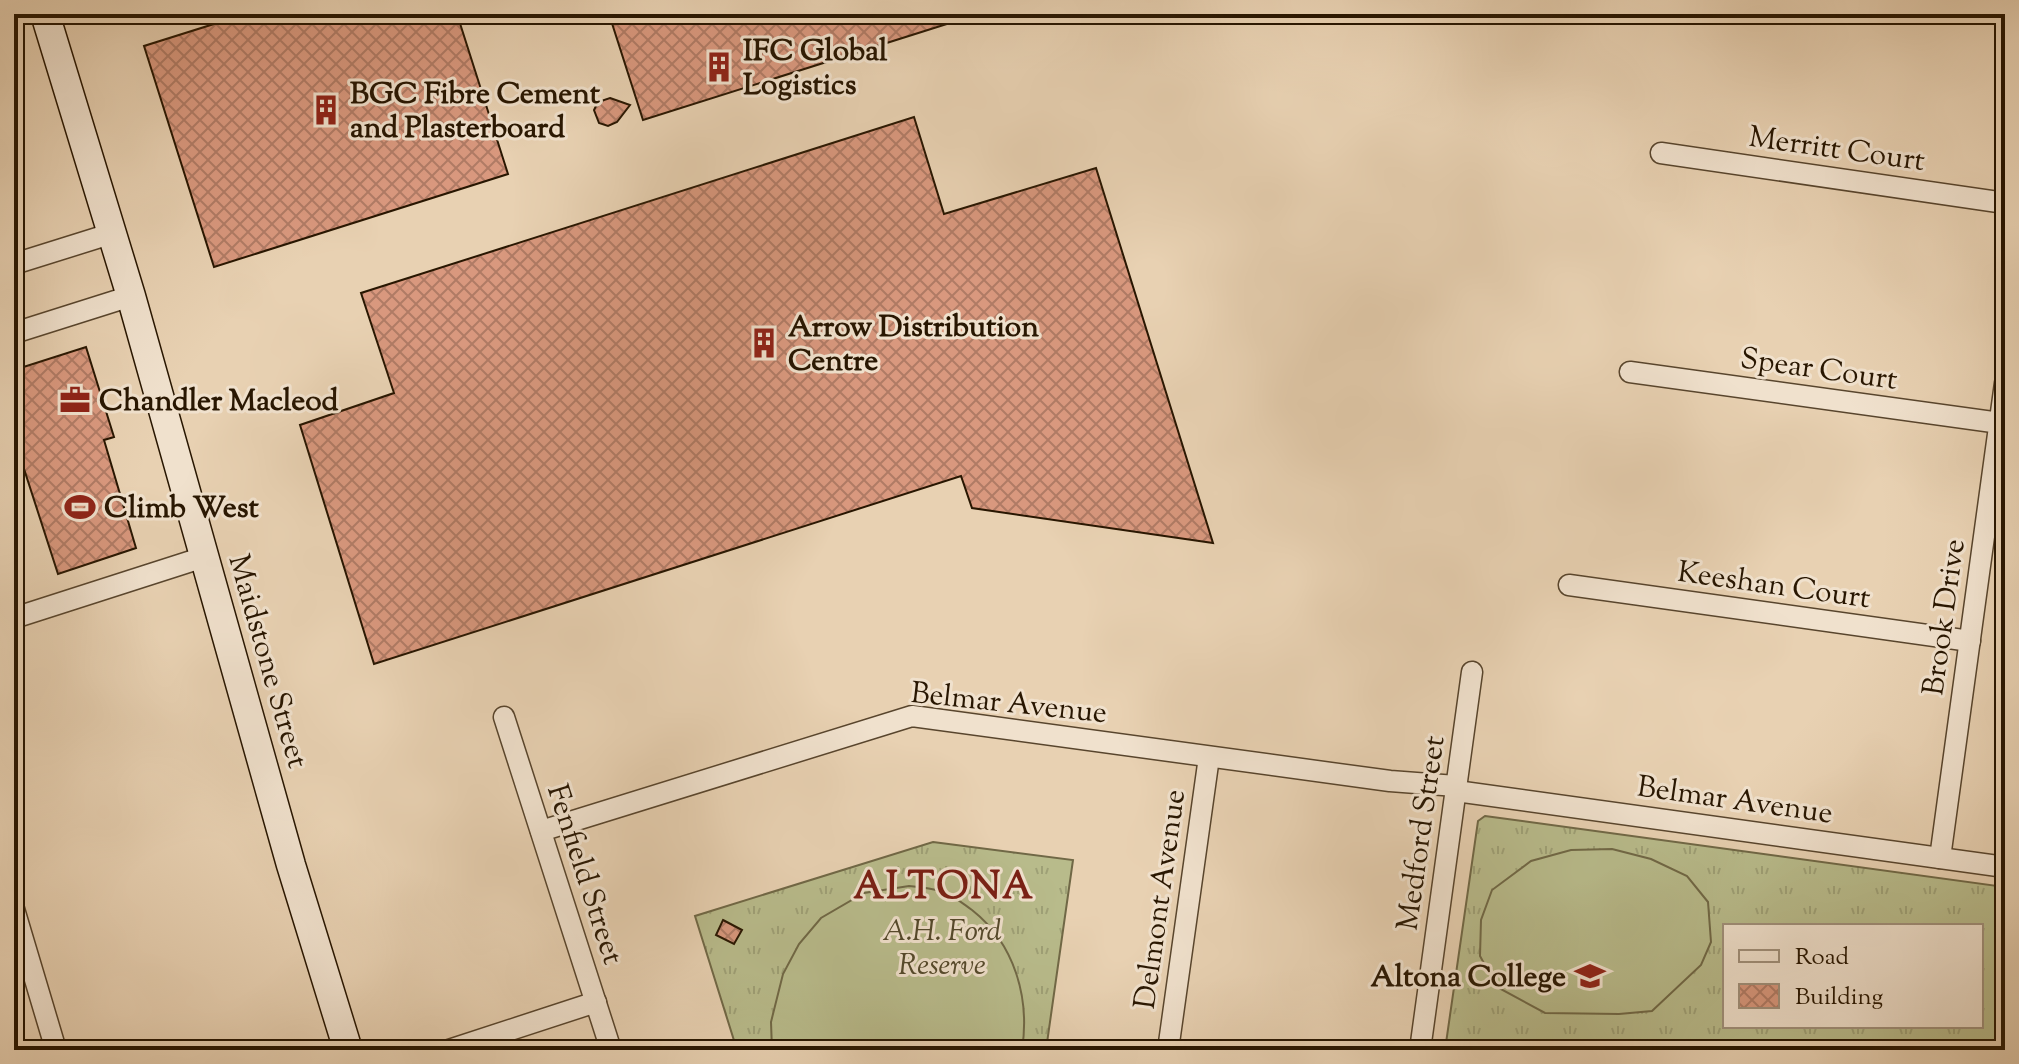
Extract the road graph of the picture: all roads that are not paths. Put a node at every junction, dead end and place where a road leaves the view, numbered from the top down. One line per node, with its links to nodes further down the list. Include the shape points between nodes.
1 (45, 14): 4 (main road, Maidstone Street)
2 (1661, 153): 3 (street, Merritt Court)
3 (2005, 203)
4 (113, 233): 5 (street); 6 (main road, Maidstone Street)
5 (14, 264)
6 (131, 296): 7 (street); 11 (main road, Maidstone Street)
7 (14, 333)
8 (1630, 372): 10 (street, Spear Court)
9 (2005, 383): 10 (street, Brook Drive)
10 (2000, 423): 14 (street, Brook Drive)
11 (204, 557): 13 (street); 25 (main road, Maidstone Street)
12 (1569, 585): 14 (street, Keeshan Court)
13 (14, 618)
14 (1970, 641): 20 (street, Brook Drive)
15 (1472, 672): 18 (street, Medford Street)
16 (504, 717): 19 (street, Fenfield Street)
17 (1209, 757): 18 (street, Belmar Avenue); 19 (street, Belmar Avenue, via 912,716); 28 (street, Delmont Avenue)
18 (1456, 791): 20 (street, Belmar Avenue); 29 (street, Medford Street)
19 (541, 831): 23 (street, Fenfield Street)
20 (1940, 858): 21 (street, Belmar Avenue)
21 (2005, 867)
22 (14, 909): 24 (street)
23 (596, 1002): 26 (street); 27 (street, Fenfield Street)
24 (56, 1050)
25 (347, 1050)
26 (449, 1050)
27 (611, 1050)
28 (1168, 1050)
29 (1420, 1050)

